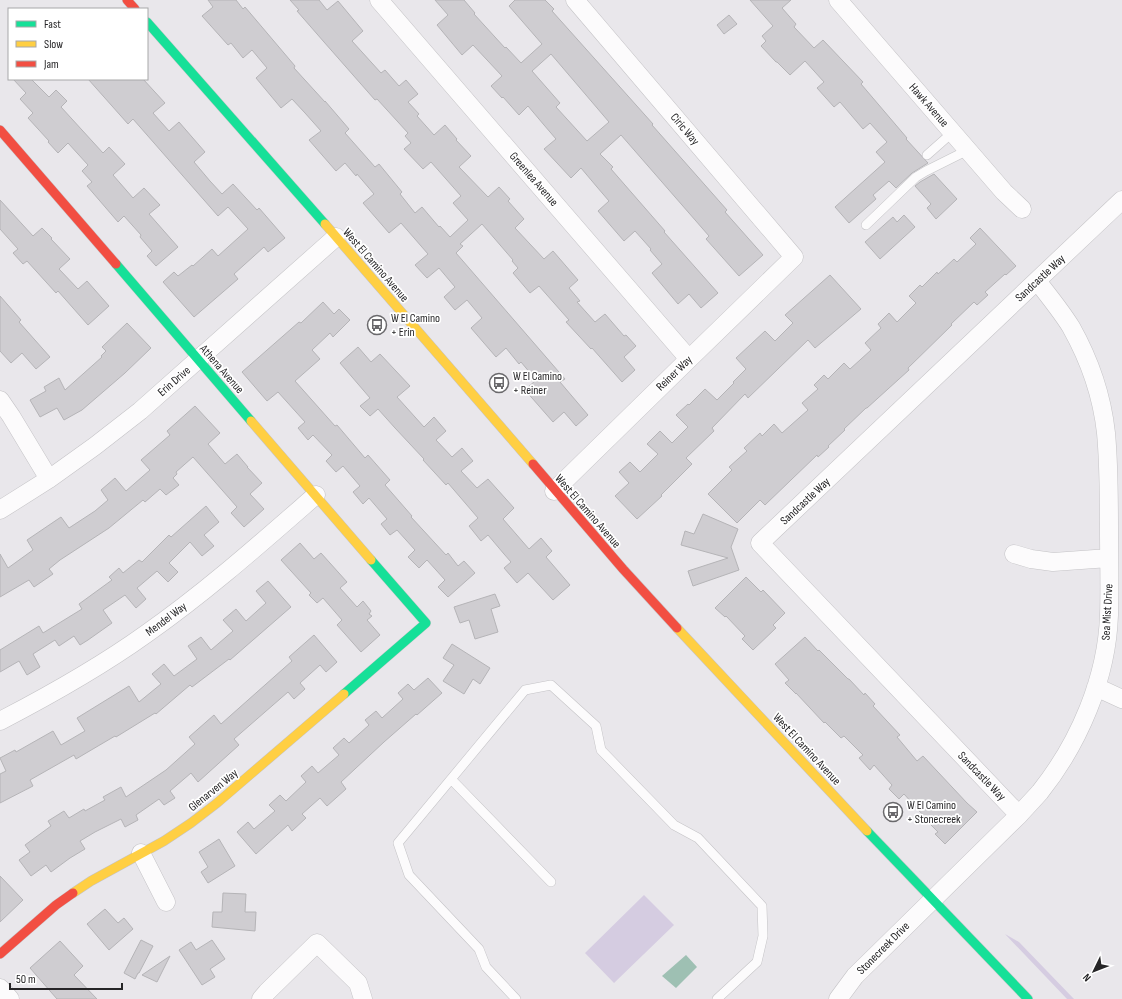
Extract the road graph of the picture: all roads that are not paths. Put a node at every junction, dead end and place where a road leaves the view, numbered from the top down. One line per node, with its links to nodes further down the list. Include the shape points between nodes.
1 (127, 0): 5 (main road)
2 (379, 0): 18 (street, Greenlea Avenue)
3 (575, 0): 15 (street, Ciric Way)
4 (838, 0): 8 (street, Hawk Avenue)
5 (134, 8)
6 (148, 23): 14 (main road, West El Camino Avenue)
7 (0, 130): 17 (main road, Athena Avenue)
8 (952, 132): 9 (street, Hawk Avenue); 10 (lane)
9 (968, 150): 12 (street, Hawk Avenue); 13 (lane, via 916,177)
10 (927, 155)
11 (1122, 200): 16 (street, Sandcastle Way)
12 (1022, 209)
13 (866, 224)
14 (336, 237): 17 (street, Erin Drive); 22 (main road, West El Camino Avenue)
15 (794, 257): 18 (street, Reiner Way)
16 (1037, 281): 21 (street, Sea Mist Drive, via 1070,326 1094,377); 32 (street, Sandcastle Way, via 760,543)
17 (198, 359): 20 (street, Erin Drive, via 140,411); 23 (main road, Athena Avenue)
18 (689, 359): 22 (street, Reiner Way)
19 (0, 400): 20 (street)
20 (49, 479): 24 (street, Erin Drive)
21 (1115, 483): 26 (street, Sea Mist Drive)
22 (554, 491): 35 (main road, West El Camino Avenue, via 729,684)
23 (316, 495): 27 (main road, Athena Avenue); 30 (street, Mendel Way, via 194,598 146,634 62,688)
24 (0, 510)
25 (1014, 554): 26 (street, via 1053,562)
26 (1109, 558): 28 (street, Sea Mist Drive, via 1109,616)
27 (426, 623): 33 (main road, Glenarven Way, via 217,803 164,841)
28 (1096, 687): 29 (street); 32 (street, Sea Mist Drive, via 1075,739 1039,793)
29 (1122, 699)
30 (0, 722)
31 (451, 779): 34 (lane); 42 (lane, via 398,843 409,875 478,949 486,967); 43 (lane, via 525,690 551,685 596,726 601,750 674,825 698,838 762,906 763,936 757,962)
32 (1019, 815): 35 (street, Sea Mist Drive)
33 (141, 853): 36 (street); 37 (main road, Glenarven Way, via 91,880 56,905)
34 (551, 882)
35 (932, 900): 44 (street, Stonecreek Drive, via 855,976); 45 (main road, West El Camino Avenue)
36 (166, 902)
37 (0, 954)
38 (0, 988): 39 (street)
39 (10, 999)
40 (261, 999): 41 (street, via 317,943 358,983)
41 (363, 999)
42 (516, 999)
43 (717, 999)
44 (838, 999)
45 (1028, 999)

